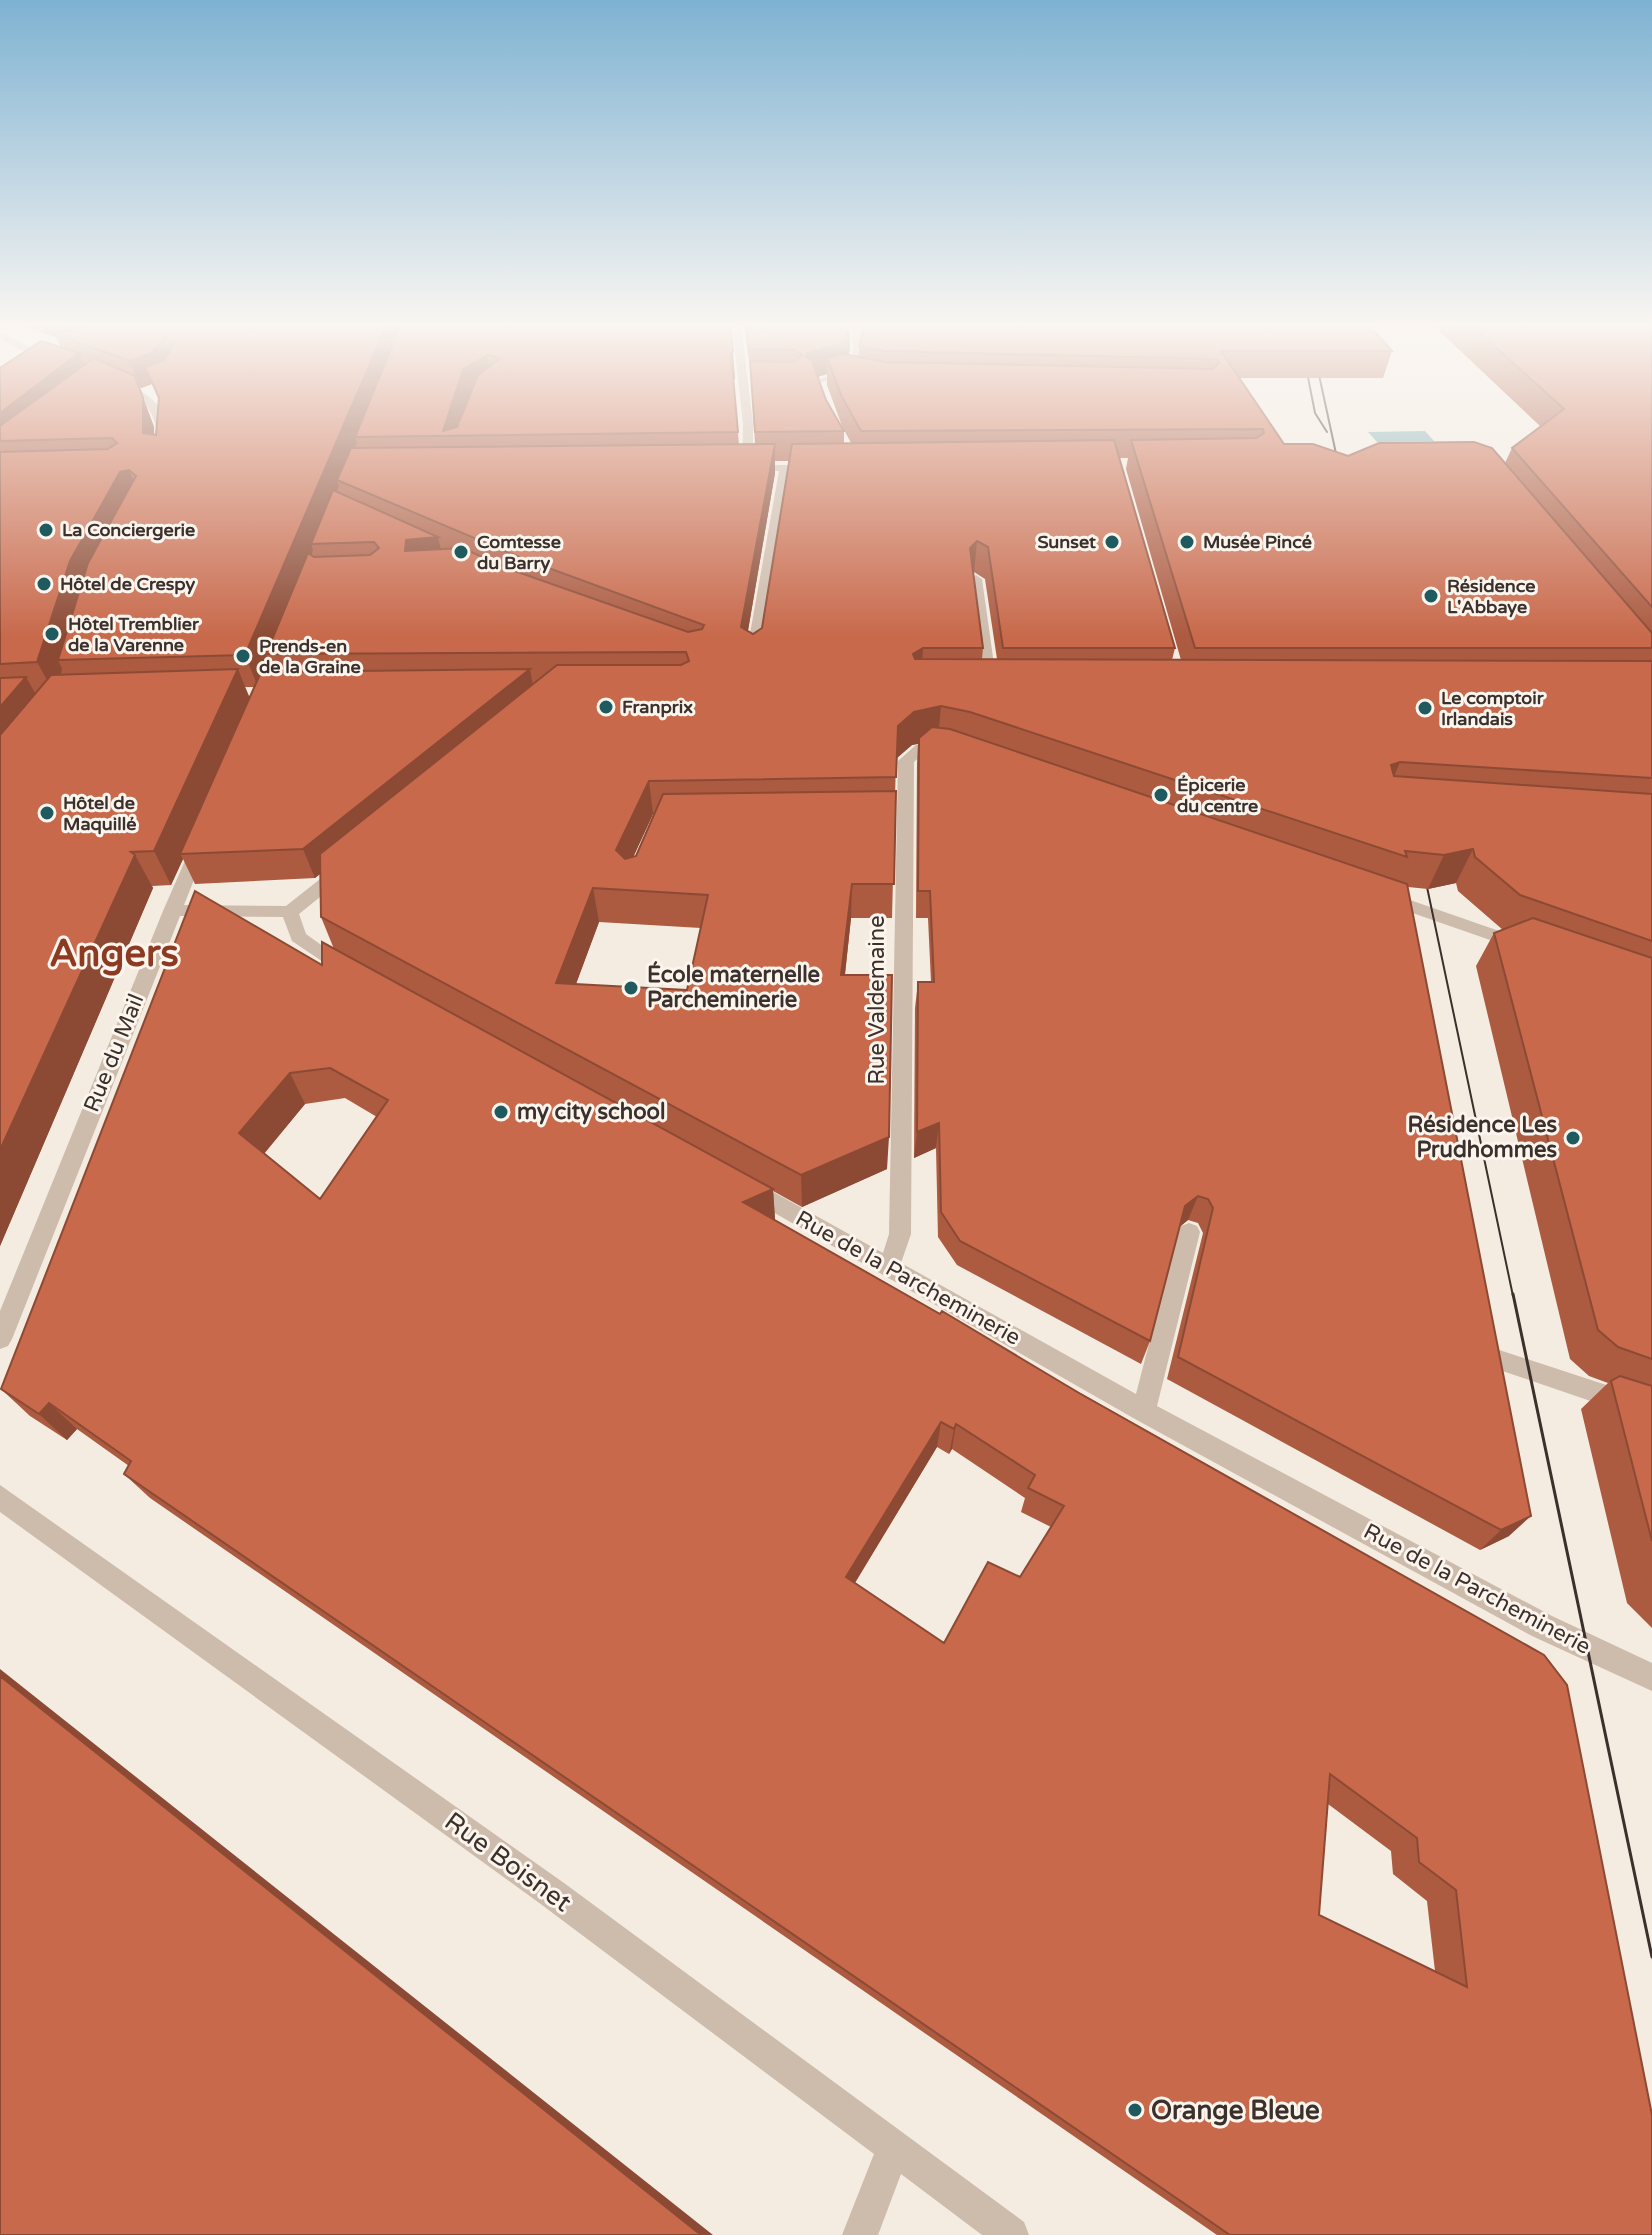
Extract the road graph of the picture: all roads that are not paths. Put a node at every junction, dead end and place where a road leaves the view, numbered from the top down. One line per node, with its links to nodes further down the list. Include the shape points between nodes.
1 (162, 428): 3 (street)
2 (748, 428): 7 (street)
3 (162, 449)
4 (785, 468): 5 (street); 7 (street); 9 (street)
5 (828, 468)
6 (732, 469): 7 (street)
7 (748, 469)
8 (976, 579): 10 (street)
9 (753, 660)
10 (989, 686)
11 (956, 749): 21 (street, Rue Valdemaine, via 929,745 906,761 900,1234)
12 (207, 830): 15 (street, Rue du Mail)
13 (357, 858): 16 (street)
14 (1378, 895): 17 (street)
15 (172, 911): 16 (street); 22 (street, Rue du Mail)
16 (290, 912): 18 (street, via 298,937)
17 (1538, 951)
18 (364, 978)
19 (738, 1182): 21 (street, Rue de la Parcheminerie)
20 (1189, 1232): 24 (street)
21 (889, 1267): 24 (street, Rue de la Parcheminerie)
22 (0, 1339)
23 (1490, 1357): 25 (street)
24 (1144, 1411): 27 (street, Rue de la Parcheminerie, via 1542,1626)
25 (1652, 1411)
26 (0, 1497): 28 (street, Rue Boisnet, via 553,1894)
27 (1652, 1677)
28 (894, 2147): 29 (street); 30 (street, Rue Boisnet)
29 (860, 2235)
30 (1011, 2235)

